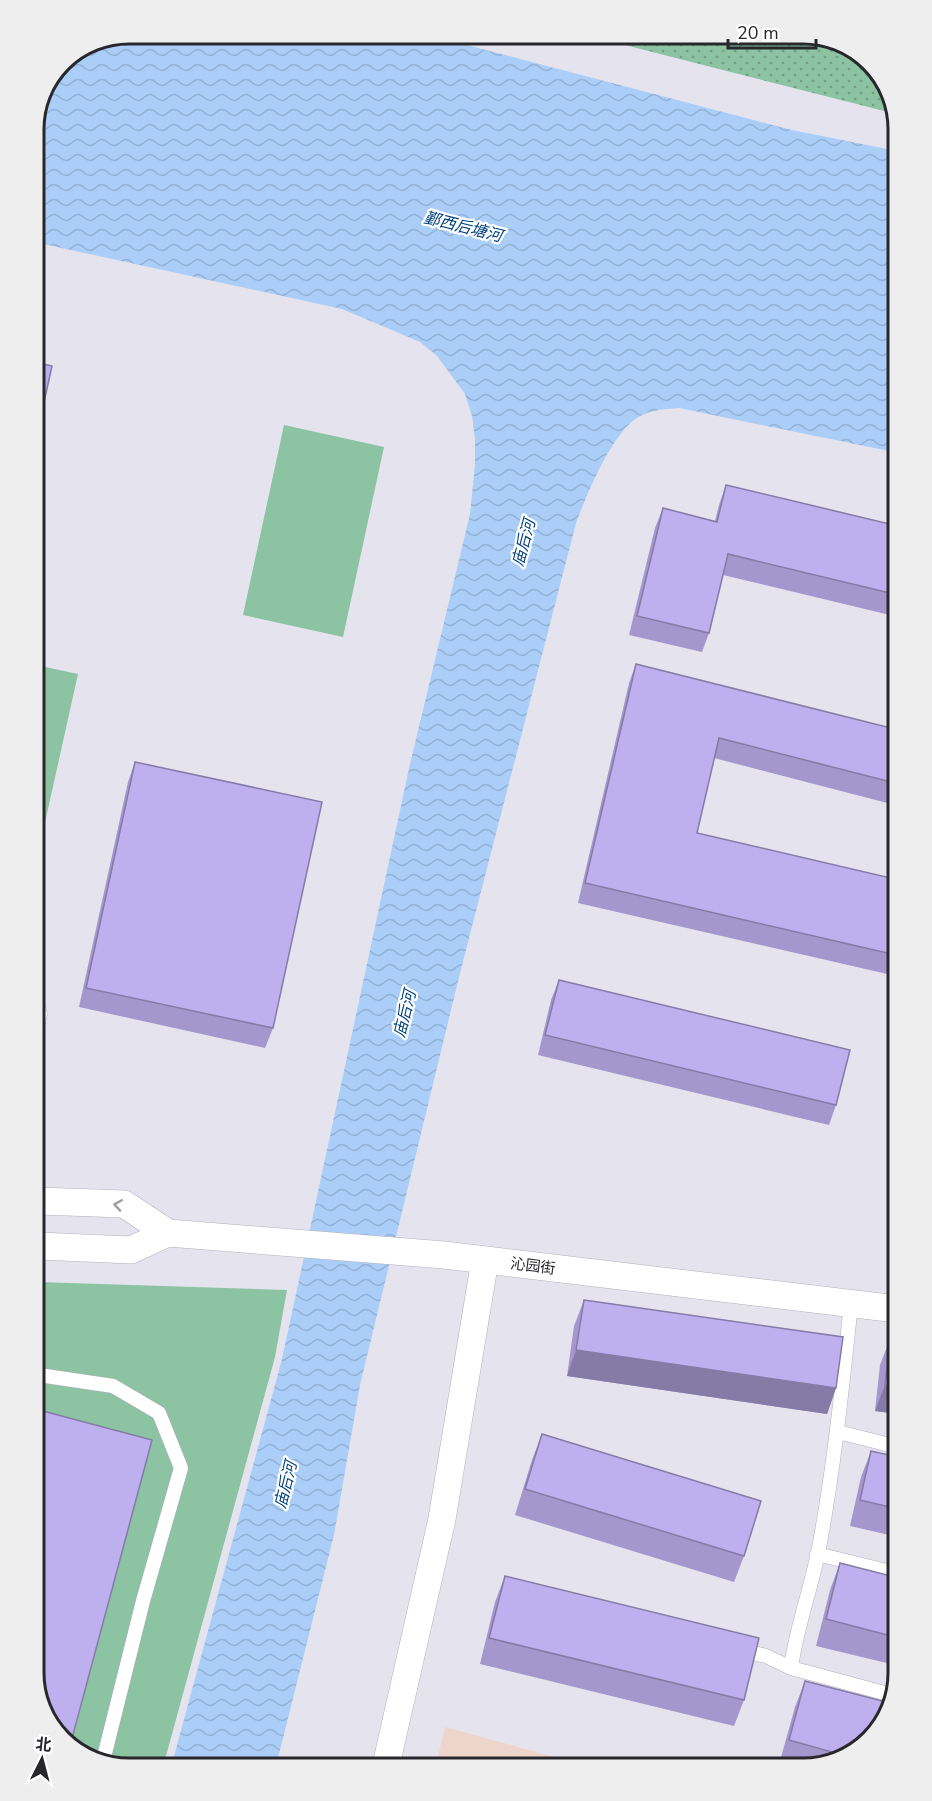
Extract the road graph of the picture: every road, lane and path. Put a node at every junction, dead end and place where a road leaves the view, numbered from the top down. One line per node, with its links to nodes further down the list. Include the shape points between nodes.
1 (44, 1201): 2 (street, 沁园街, one-way to 1, via 124,1204)
2 (168, 1233): 3 (street, 沁园街, via 130,1250); 4 (street, 沁园街)
3 (44, 1246)
4 (485, 1260): 5 (street, 沁园街); 16 (street, via 442,1519)
5 (851, 1304): 6 (street, 沁园街); 8 (lane)
6 (888, 1308)
7 (44, 1376): 15 (lane, via 113,1386 159,1413 181,1468)
8 (838, 1432): 9 (lane); 10 (lane)
9 (888, 1444)
10 (817, 1554): 11 (lane); 13 (lane)
11 (888, 1572)
12 (719, 1645): 13 (lane, via 766,1656)
13 (792, 1668): 14 (lane)
14 (886, 1693)
15 (105, 1754)
16 (388, 1757)

